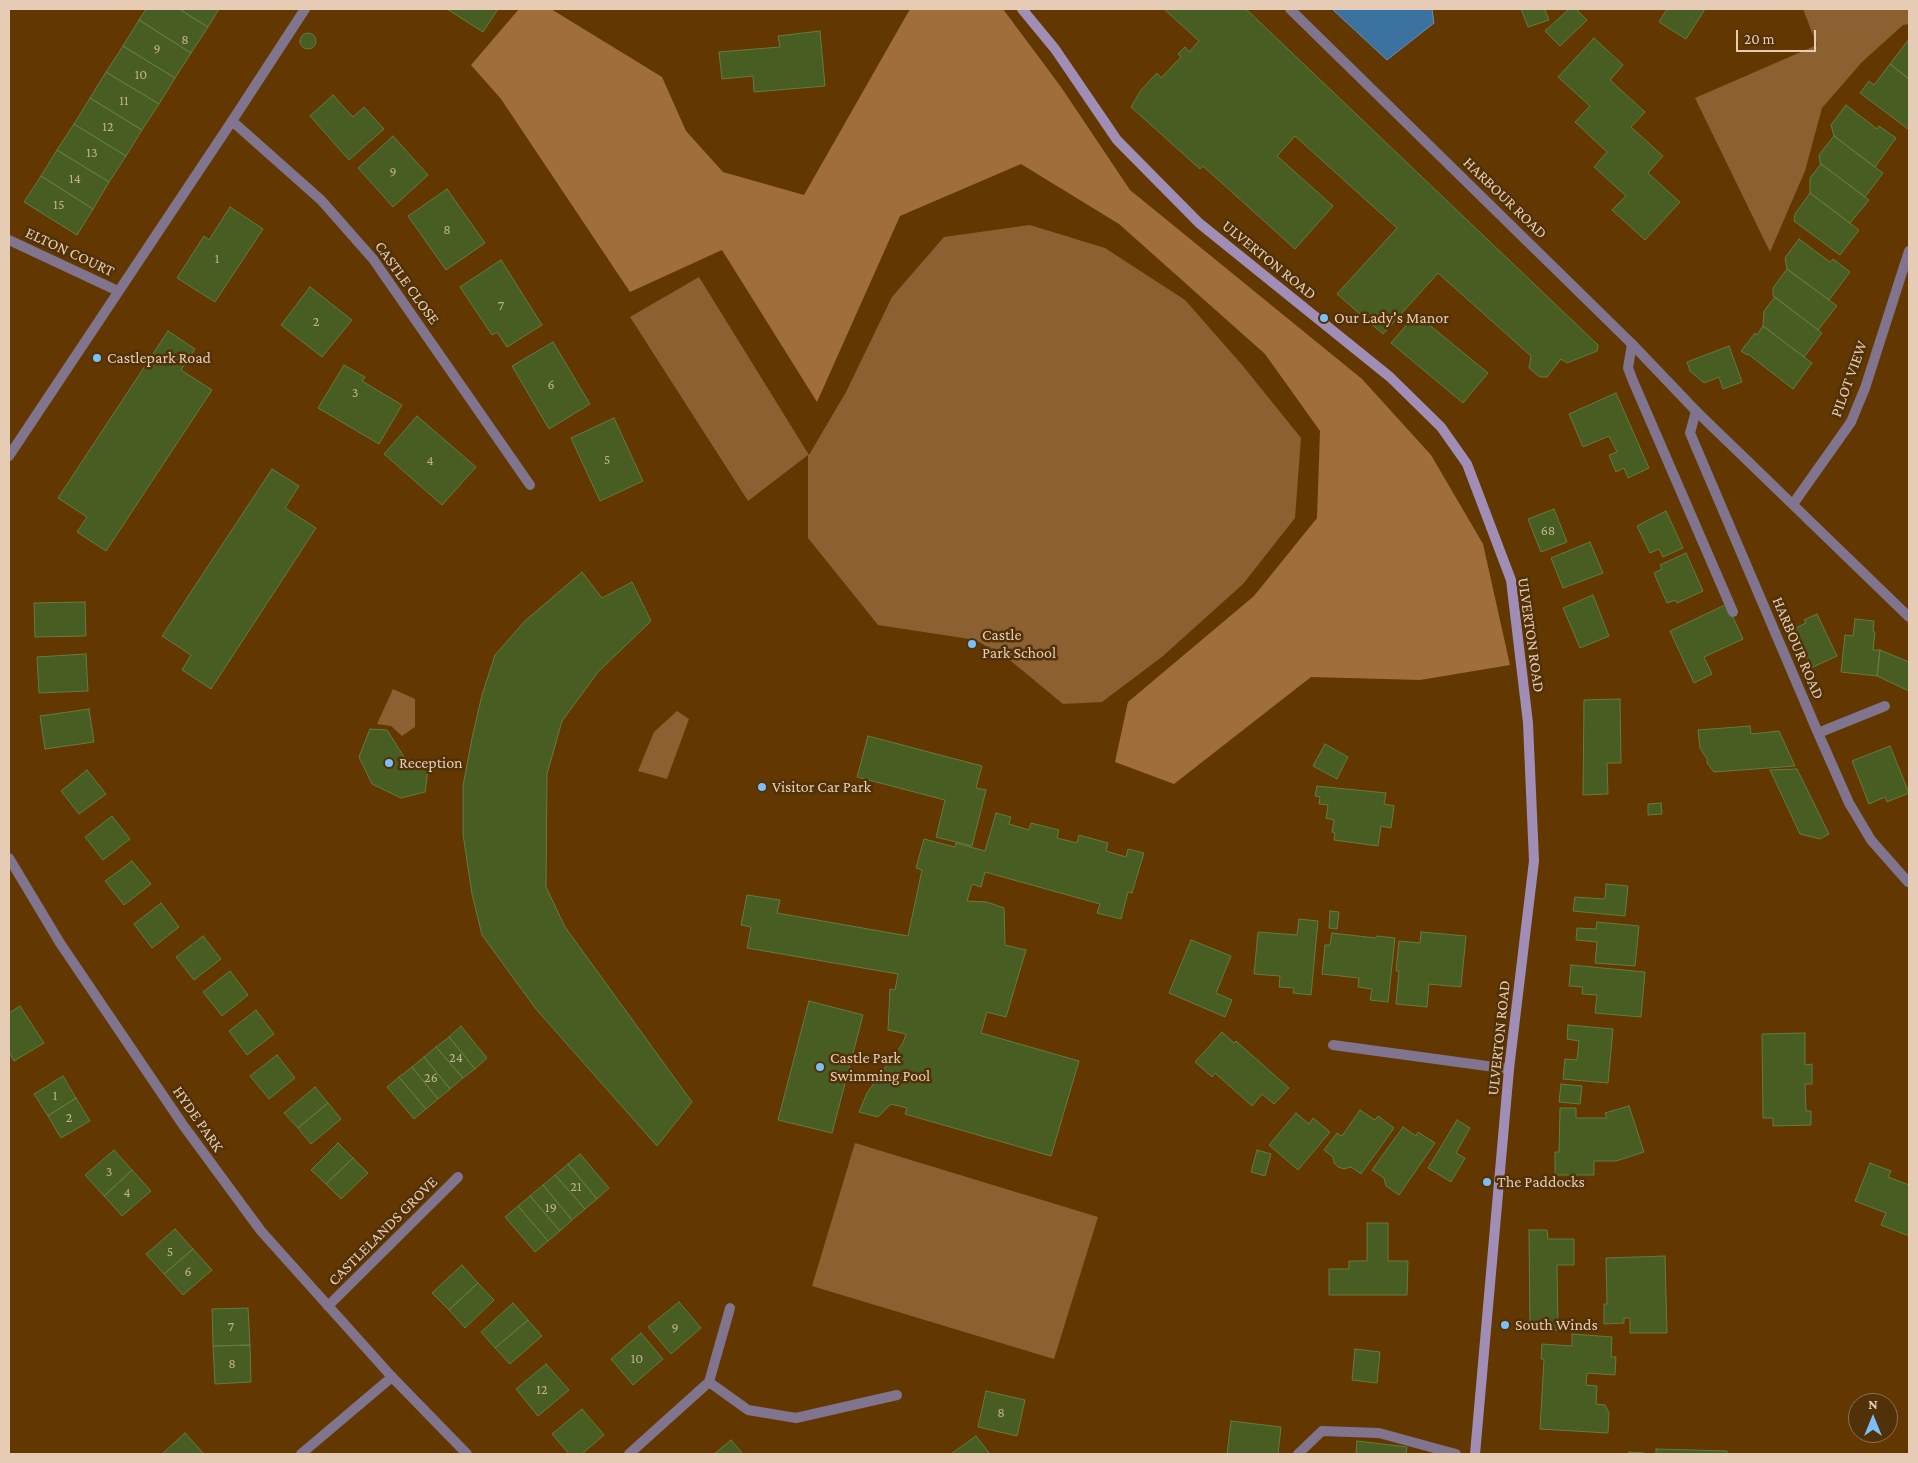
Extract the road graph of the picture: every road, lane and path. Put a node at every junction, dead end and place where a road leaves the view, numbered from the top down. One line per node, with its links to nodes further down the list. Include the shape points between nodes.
1 (305, 9): 4 (street)
2 (1022, 9): 21 (main road, ULVERTON ROAD, via 1055,49 1117,140 1198,224 1390,377 1441,427 1467,464 1511,580 1528,723 1534,861)
3 (1290, 9): 9 (street, HARBOUR ROAD)
4 (232, 120): 8 (street); 12 (street, CASTLE CLOSE, via 321,200 373,259)
5 (9, 240): 8 (street, ELTON COURT)
6 (1909, 251): 7 (street, PILOT VIEW)
7 (1904, 280): 13 (street, PILOT VIEW, via 1851,422)
8 (118, 291): 11 (street)
9 (1632, 344): 10 (street, HARBOUR ROAD); 14 (street, via 1628,368)
10 (1696, 412): 13 (street, HARBOUR ROAD); 17 (street, HARBOUR ROAD, via 1690,432)
11 (9, 456)
12 (530, 485)
13 (1793, 504): 15 (street, HARBOUR ROAD)
14 (1733, 612)
15 (1909, 617)
16 (1885, 706): 17 (street)
17 (1818, 733): 19 (street, HARBOUR ROAD, via 1849,803 1871,840)
18 (9, 858): 23 (street, HYDE PARK, via 60,943 183,1125 261,1230)
19 (1908, 882)
20 (1333, 1045): 21 (street)
21 (1509, 1068): 33 (main road, ULVERTON ROAD)
22 (458, 1177): 23 (street, CASTLELANDS GROVE)
23 (328, 1306): 25 (street, HYDE PARK)
24 (730, 1308): 26 (street)
25 (392, 1377): 28 (street); 29 (street, HYDE PARK)
26 (709, 1382): 27 (street, via 748,1410 796,1418); 30 (street)
27 (897, 1395)
28 (300, 1454)
29 (467, 1454)
30 (629, 1454)
31 (1298, 1454): 32 (street, via 1322,1431 1379,1433)
32 (1456, 1454)
33 (1475, 1454)

